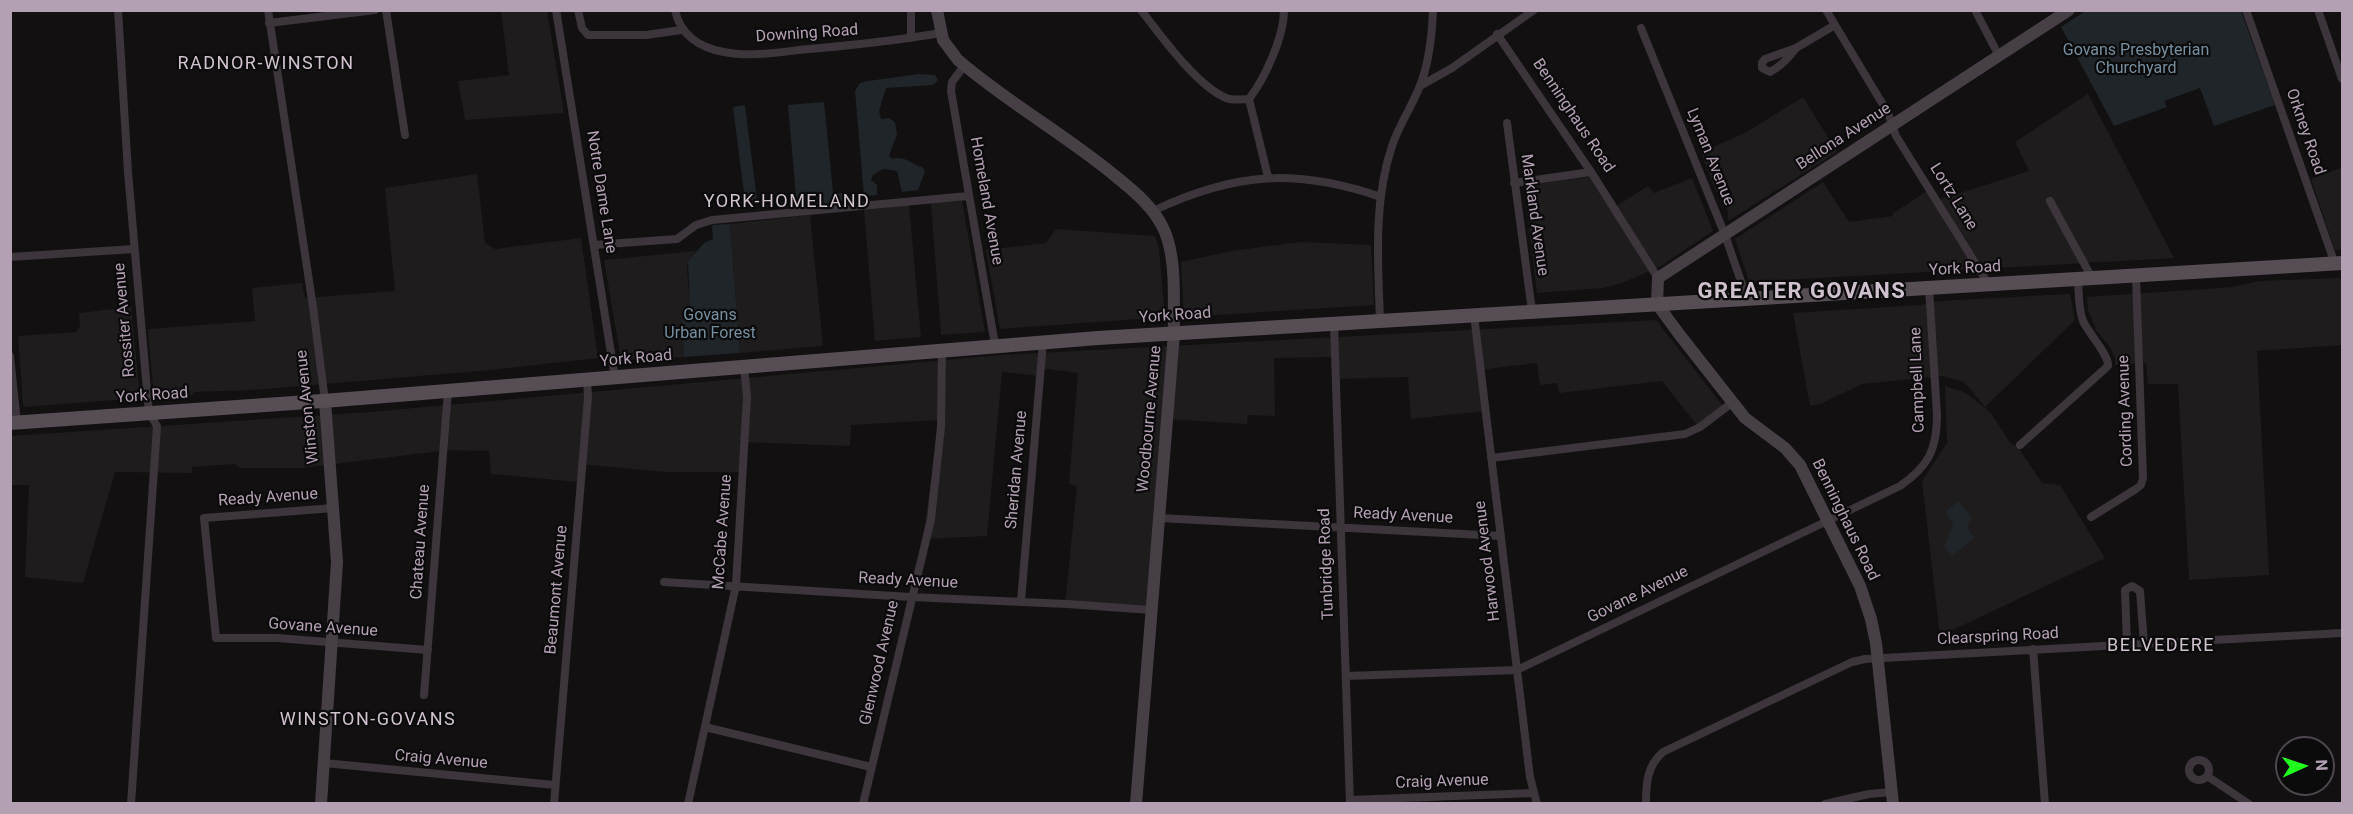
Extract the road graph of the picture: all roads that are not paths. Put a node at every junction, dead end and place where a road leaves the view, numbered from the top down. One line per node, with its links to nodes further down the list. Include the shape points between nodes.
1 (118, 10): 44 (street, Rossiter Avenue)
2 (268, 10): 19 (street, Winston Avenue)
3 (375, 10): 19 (street)
4 (386, 10): 34 (street)
5 (556, 10): 43 (street, Notre Dame Lane)
6 (579, 10): 22 (street, via 582,28 588,35 646,35)
7 (675, 10): 22 (street)
8 (911, 10): 25 (street)
9 (937, 10): 23 (street)
10 (1141, 10): 31 (street, via 1206,84 1225,98)
11 (1284, 10): 31 (street, via 1278,41)
12 (1433, 10): 30 (street)
13 (1534, 10): 24 (street)
14 (1826, 10): 20 (street, Lortz Lane)
15 (1975, 10): 27 (street)
16 (2069, 10): 27 (street, Bellona Avenue)
17 (2246, 10): 46 (street, Orkney Road)
18 (2318, 10): 29 (street)
19 (269, 23): 67 (street, Winston Avenue)
20 (1835, 25): 26 (street); 33 (street, Lortz Lane)
21 (1641, 27): 42 (street, Lyman Avenue)
22 (681, 30): 25 (street, Downing Road, via 707,47 732,54)
23 (941, 33): 25 (street, Downing Road); 28 (street, Woodbourne Avenue, via 946,47)
24 (1497, 34): 30 (street, via 1452,69); 35 (street, Benninghaus Road)
25 (911, 38)
26 (1797, 48)
27 (1999, 56): 33 (street, Bellona Avenue)
28 (964, 66): 38 (street, Homeland Avenue, via 952,82 951,91); 41 (street, Woodbourne Avenue, via 1094,158)
29 (2343, 79)
30 (1420, 86): 39 (street, via 1391,147)
31 (1249, 99): 36 (street)
32 (1507, 123): 37 (street, Markland Avenue)
33 (1893, 125): 42 (street, Bellona Avenue); 50 (street, Lortz Lane, via 1896,136)
34 (405, 135)
35 (1591, 172): 37 (street); 48 (street, Benninghaus Road)
36 (1268, 177): 39 (street, via 1307,178); 41 (street, via 1210,187)
37 (1514, 183): 54 (street, Markland Avenue)
38 (968, 196): 43 (street, via 712,220 677,239); 60 (street, Homeland Avenue)
39 (1381, 197): 56 (street, via 1377,240)
40 (2050, 201): 49 (street)
41 (1154, 211): 58 (street, Woodbourne Avenue, via 1170,255)
42 (1725, 235): 48 (street, Bellona Avenue); 52 (street, Lyman Avenue)
43 (594, 245): 64 (street, Notre Dame Lane)
44 (134, 249): 45 (street); 69 (street, Rossiter Avenue)
45 (10, 257)
46 (2339, 263): 47 (main road, York Road)
47 (2136, 276): 49 (main road, York Road); 75 (street, Cording Avenue, via 2143,478 2136,489)
48 (1658, 278): 53 (street)
49 (2085, 279): 50 (main road, York Road); 71 (street, via 2081,315 2108,366)
50 (1989, 285): 51 (main road, York Road)
51 (1929, 288): 52 (main road, York Road); 73 (street, Campbell Lane, via 1937,426 1935,445)
52 (1748, 299): 53 (main road, York Road)
53 (1657, 304): 54 (main road, York Road); 68 (street, Benninghaus Road)
54 (1532, 311): 55 (main road, York Road)
55 (1474, 315): 56 (main road, York Road); 72 (street, Harwood Avenue)
56 (1380, 321): 57 (main road, York Road)
57 (1334, 324): 58 (main road, York Road); 78 (street, Tunbridge Road)
58 (1174, 333): 59 (main road, York Road); 76 (street, Woodbourne Avenue)
59 (1043, 342): 60 (main road, York Road); 83 (street, Sheridan Avenue)
60 (995, 345): 61 (main road, York Road)
61 (942, 350): 63 (main road, York Road); 82 (street, Glenwood Avenue, via 937,476)
62 (10, 356): 70 (street)
63 (744, 367): 64 (main road, York Road); 81 (street, McCabe Avenue, via 747,397)
64 (615, 378): 65 (main road, York Road)
65 (587, 380): 66 (main road, York Road); 100 (street, Beaumont Avenue)
66 (448, 391): 67 (main road, York Road); 90 (street, Chateau Avenue)
67 (325, 401): 69 (main road, York Road); 74 (street, Winston Avenue)
68 (1733, 402): 72 (street, via 1685,434); 77 (street, Benninghaus Road, via 1745,418 1794,458)
69 (149, 413): 70 (main road, York Road); 104 (street, Rossiter Avenue, via 156,426)
70 (14, 423)
71 (2020, 445)
72 (1491, 458): 79 (street, Harwood Avenue)
73 (1923, 467): 77 (street, Govane Avenue, via 1900,486)
74 (334, 508): 86 (street, Ready Avenue, via 205,517); 87 (street, Winston Avenue, via 337,562)
75 (2091, 517)
76 (1159, 518): 78 (street, Ready Avenue); 84 (street, Woodbourne Avenue)
77 (1827, 520): 92 (street, Benninghaus Road, via 1866,601); 93 (street, Govane Avenue)
78 (1340, 527): 79 (street, Ready Avenue); 94 (street, Tunbridge Road)
79 (1501, 536): 93 (street, Harwood Avenue)
80 (664, 582): 81 (street, Ready Avenue)
81 (736, 585): 82 (street, Ready Avenue); 96 (street, McCabe Avenue)
82 (911, 597): 83 (street, Ready Avenue); 98 (street, Glenwood Avenue)
83 (1021, 601): 84 (street, Ready Avenue)
84 (1151, 610): 109 (street, Woodbourne Avenue)
85 (2343, 633): 88 (street, Clearspring Road)
86 (216, 638): 87 (street, Govane Avenue)
87 (330, 643): 90 (street, Govane Avenue); 97 (street, Winston Avenue)
88 (2144, 644): 89 (street, Clearspring Road); 89 (street, via 2139,591 2132,586 2125,590 2124,598)
89 (2127, 645): 91 (street, Clearspring Road)
90 (428, 650): 95 (street, Chateau Avenue)
91 (2033, 650): 92 (street, Clearspring Road); 113 (street)
92 (1877, 658): 102 (street, Benninghaus Road); 111 (street, Clearspring Road, via 1852,662 1674,745 1651,766)
93 (1517, 670): 94 (street, Govane Avenue); 101 (street, Harwood Avenue)
94 (1346, 676): 103 (street, Tunbridge Road)
95 (424, 694)
96 (705, 727): 98 (street); 107 (street, McCabe Avenue)
97 (324, 764): 100 (street, Craig Avenue); 105 (street, Winston Avenue)
98 (871, 767): 108 (street, Glenwood Avenue)
99 (2207, 776): 114 (street)
100 (555, 785): 106 (street, Beaumont Avenue)
101 (1534, 793): 103 (street, Craig Avenue); 110 (street, Harwood Avenue)
102 (1892, 798): 112 (street, via 1869,794)
103 (1350, 802)
104 (131, 804)
105 (321, 804)
106 (554, 804)
107 (688, 804)
108 (863, 804)
109 (1136, 804)
110 (1537, 804)
111 (1646, 804)
112 (1825, 804)
113 (2045, 804)
114 (2249, 804)

